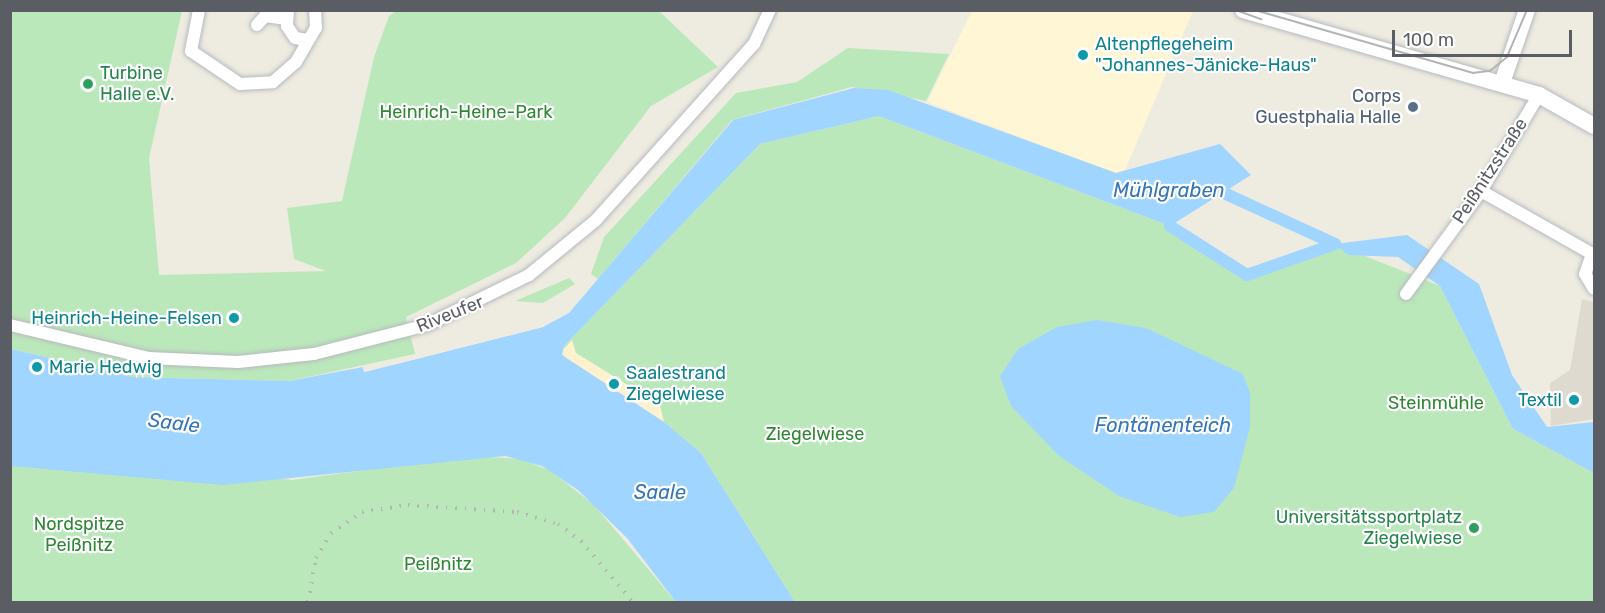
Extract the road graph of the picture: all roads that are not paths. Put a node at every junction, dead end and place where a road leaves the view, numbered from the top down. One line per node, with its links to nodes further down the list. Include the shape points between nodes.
1 (199, 10): 8 (street, via 191,51 240,84 273,82 296,62)
2 (315, 10): 8 (street, via 316,28)
3 (770, 10): 16 (street, Riveufer, via 754,44 596,220 529,275 427,325 314,354 238,362 148,358)
4 (1243, 10): 9 (street)
5 (1527, 10): 9 (street)
6 (288, 15): 7 (street, via 265,16); 8 (street, via 295,38)
7 (257, 25)
8 (308, 40)
9 (1502, 83): 10 (street)
10 (1539, 95): 11 (street); 12 (street, Peißnitzstraße)
11 (1594, 126)
12 (1481, 190): 13 (street); 15 (street, Peißnitzstraße)
13 (1593, 254): 14 (street, via 1585,274)
14 (1594, 289)
15 (1406, 294)
16 (10, 325)

